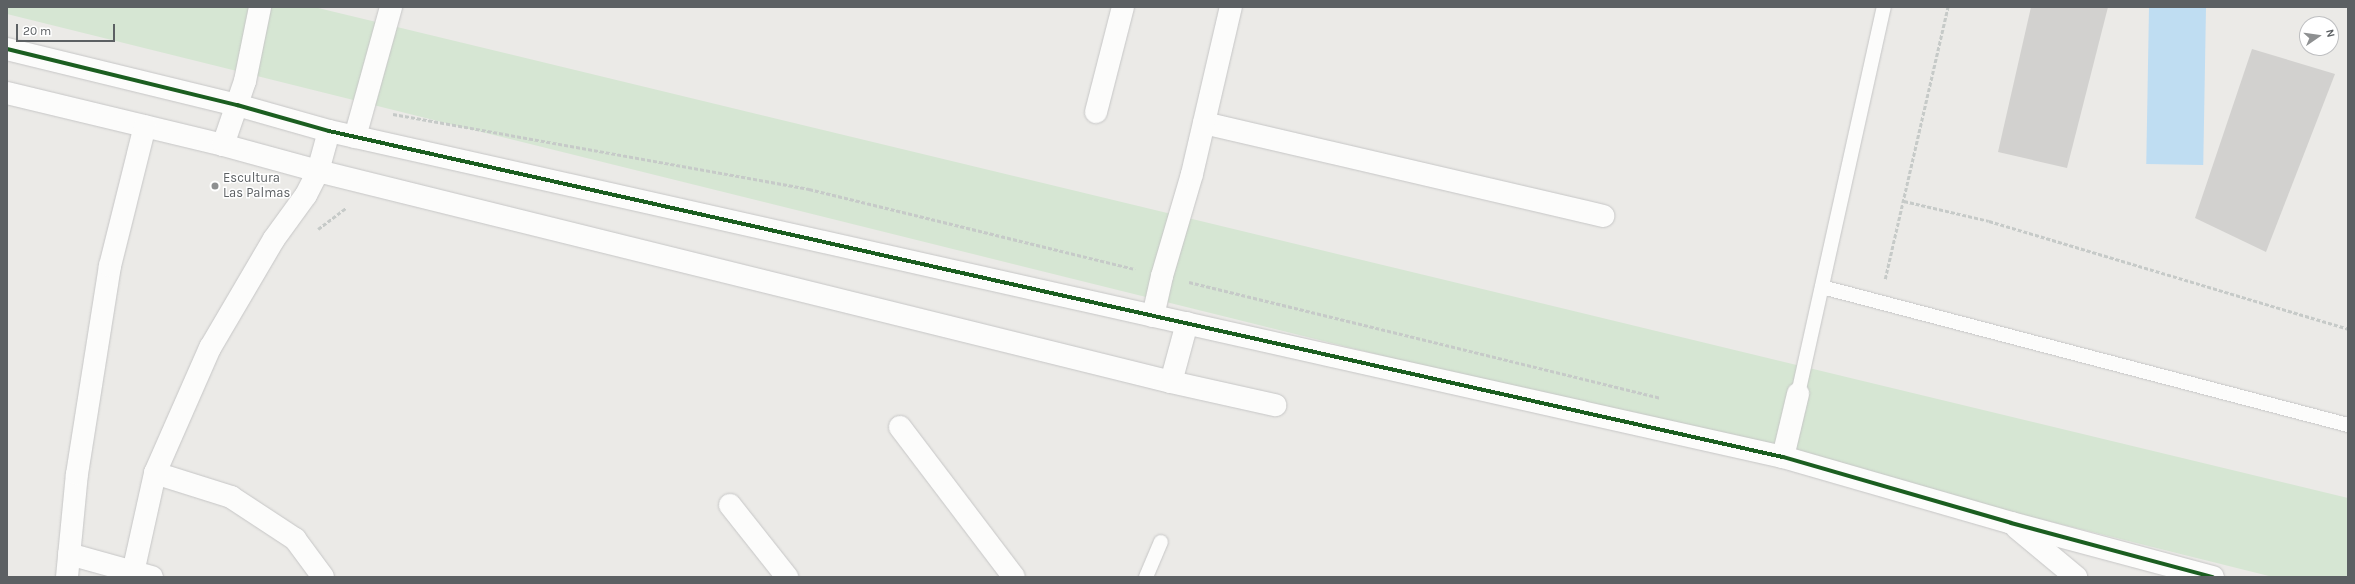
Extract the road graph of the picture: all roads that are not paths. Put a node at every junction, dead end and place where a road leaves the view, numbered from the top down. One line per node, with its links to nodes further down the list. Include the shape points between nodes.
1 (260, 7): 8 (street, via 245,81)
2 (391, 7): 13 (street)
3 (1124, 7): 9 (street)
4 (1231, 7): 10 (street)
5 (1884, 7): 17 (lane)
6 (7, 49): 8 (street)
7 (7, 93): 11 (street)
8 (237, 105): 12 (street); 14 (street)
9 (1096, 112)
10 (1204, 123): 16 (street); 18 (street)
11 (145, 126): 14 (street); 30 (street, via 110,266 77,474)
12 (329, 131): 13 (street); 15 (street)
13 (355, 137): 18 (street)
14 (223, 145): 15 (street)
15 (318, 171): 20 (street); 26 (street, via 306,195 274,239 210,348)
16 (1602, 216)
17 (1822, 287): 21 (lane); 23 (lane)
18 (1153, 316): 19 (street)
19 (1187, 322): 20 (street); 25 (street)
20 (1171, 382): 22 (street)
21 (1798, 394): 25 (street)
22 (1275, 405)
23 (2348, 425)
24 (900, 426): 35 (street)
25 (1783, 457): 28 (street)
26 (155, 473): 31 (street); 33 (street, via 231,497 295,539)
27 (730, 505): 34 (street)
28 (2011, 523): 37 (street); 38 (street)
29 (1161, 542): 36 (lane)
30 (69, 554): 31 (street); 32 (street)
31 (139, 575)
32 (67, 577)
33 (323, 577)
34 (787, 577)
35 (1014, 577)
36 (1146, 577)
37 (2076, 577)
38 (2213, 577)

